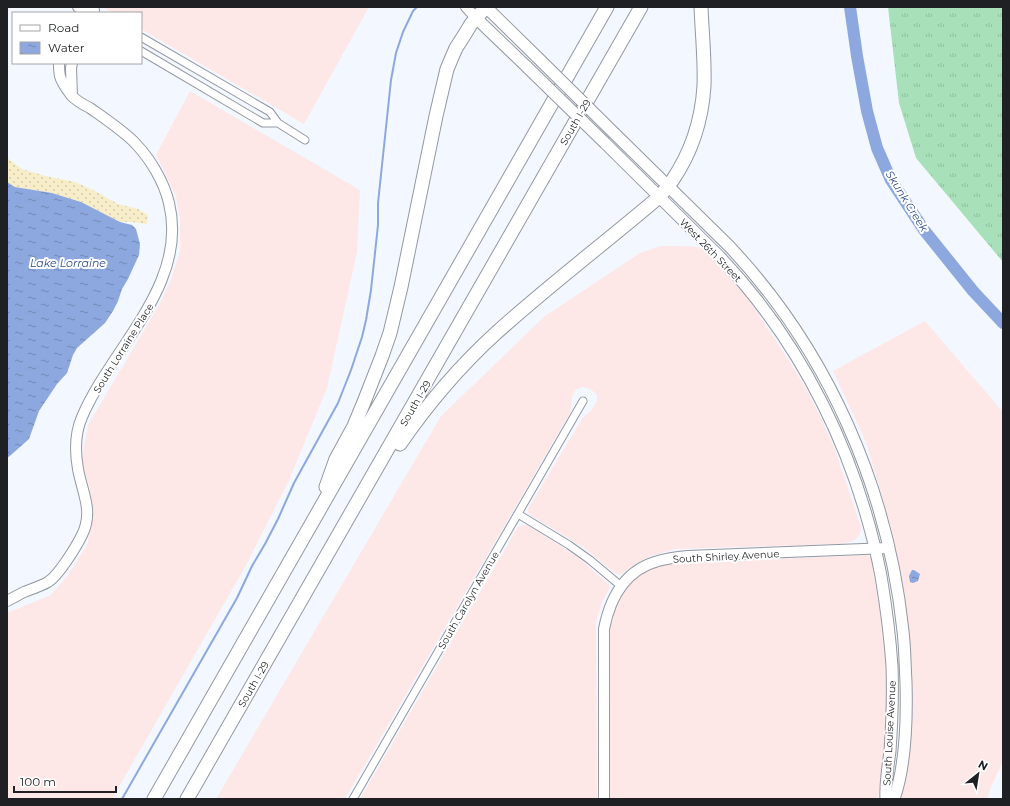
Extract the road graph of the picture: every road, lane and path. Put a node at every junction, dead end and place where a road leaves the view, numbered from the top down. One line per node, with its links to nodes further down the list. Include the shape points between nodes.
1 (466, 7): 6 (street, West 26th Street)
2 (486, 7): 6 (highway); 14 (main road, West 26th Street, bridge)
3 (607, 7): 19 (highway)
4 (641, 7): 17 (highway, South I-29)
5 (701, 7): 14 (highway, via 704,87 700,113 689,150)
6 (476, 18): 15 (main road, West 26th Street, bridge); 19 (highway, via 456,48 444,79 402,287 390,333 354,426 332,470)
7 (142, 38): 12 (street, via 270,112)
8 (142, 52): 12 (street, via 263,122)
9 (59, 64): 11 (street, South Lorraine Place, via 60,77)
10 (72, 64): 11 (street)
11 (72, 96): 23 (street, South Lorraine Place, via 132,140 144,153 154,168 169,202 172,241 161,284 88,404 79,426 76,457 88,512 85,529 55,577)
12 (278, 123): 13 (street)
13 (305, 140)
14 (668, 186): 15 (highway); 21 (main road, West 26th Street, via 744,262 812,355 850,428 862,458)
15 (659, 197): 17 (highway, via 477,351 421,415); 20 (main road, West 26th Street, via 734,272 796,356 825,408 846,455 860,492)
16 (584, 401): 18 (street, South Carolyn Avenue)
17 (356, 506): 25 (highway, South I-29)
18 (518, 514): 22 (street, via 569,545); 26 (street, South Carolyn Avenue)
19 (317, 515): 24 (highway)
20 (875, 548): 21 (street, South Shirley Avenue); 22 (street, South Shirley Avenue, via 672,558 648,564); 28 (main road, South Louise Avenue, via 887,616 892,666 892,712)
21 (889, 548): 29 (main road, South Louise Avenue, via 903,632 906,694 903,751)
22 (621, 586): 27 (street, South Shirley Avenue, via 606,616 604,629)
23 (7, 601)
24 (154, 799)
25 (187, 799)
26 (353, 799)
27 (604, 799)
28 (886, 799)
29 (894, 799)

